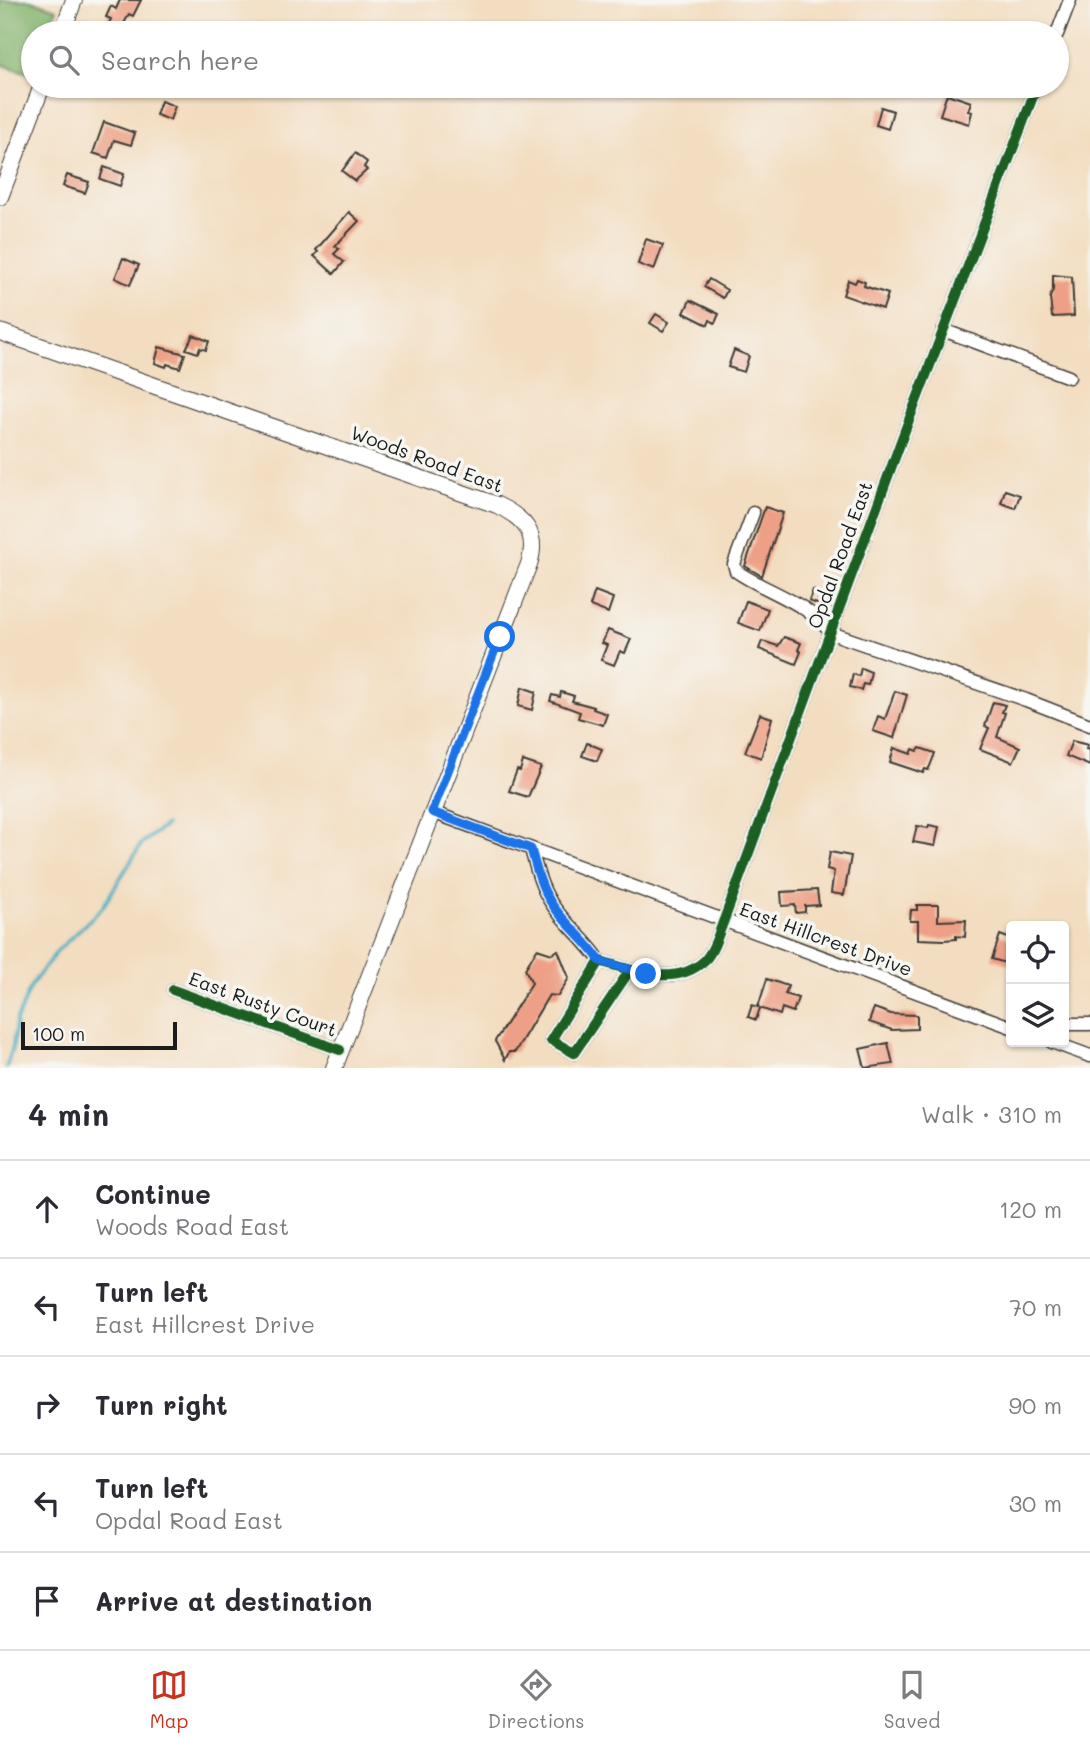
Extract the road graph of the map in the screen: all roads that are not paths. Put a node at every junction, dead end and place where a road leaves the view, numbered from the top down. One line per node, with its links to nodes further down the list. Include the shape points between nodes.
1 (74, 0): 3 (main road)
2 (1070, 0): 4 (street)
3 (66, 21)
4 (1062, 21)
5 (37, 98): 7 (main road)
6 (1032, 98): 8 (street, Opdal Road East)
7 (0, 196)
8 (943, 330): 10 (street); 12 (street, Opdal Road East)
9 (0, 332): 14 (main road, Woods Road East, via 497,505 526,525 533,544 528,564)
10 (1069, 377)
11 (753, 513): 12 (street, via 734,564 736,572 805,608)
12 (831, 633): 13 (street); 16 (street, Opdal Road East)
13 (1090, 725)
14 (432, 812): 15 (street, East Hillcrest Drive); 24 (main road, Woods Road East)
15 (531, 849): 16 (street, East Hillcrest Drive); 17 (street, via 538,878 551,903)
16 (724, 920): 18 (street, Opdal Road East, via 706,959 683,975); 22 (street, East Hillcrest Drive)
17 (600, 961): 18 (street, Opdal Road East); 18 (street, via 551,1040 574,1053)
18 (630, 970)
19 (173, 990): 24 (street, East Rusty Court)
20 (1069, 1024): 21 (street)
21 (1090, 1024)
22 (1006, 1025)
23 (1066, 1047): 25 (street)
24 (340, 1050): 26 (main road, Woods Road East)
25 (1090, 1056)
26 (334, 1068)

